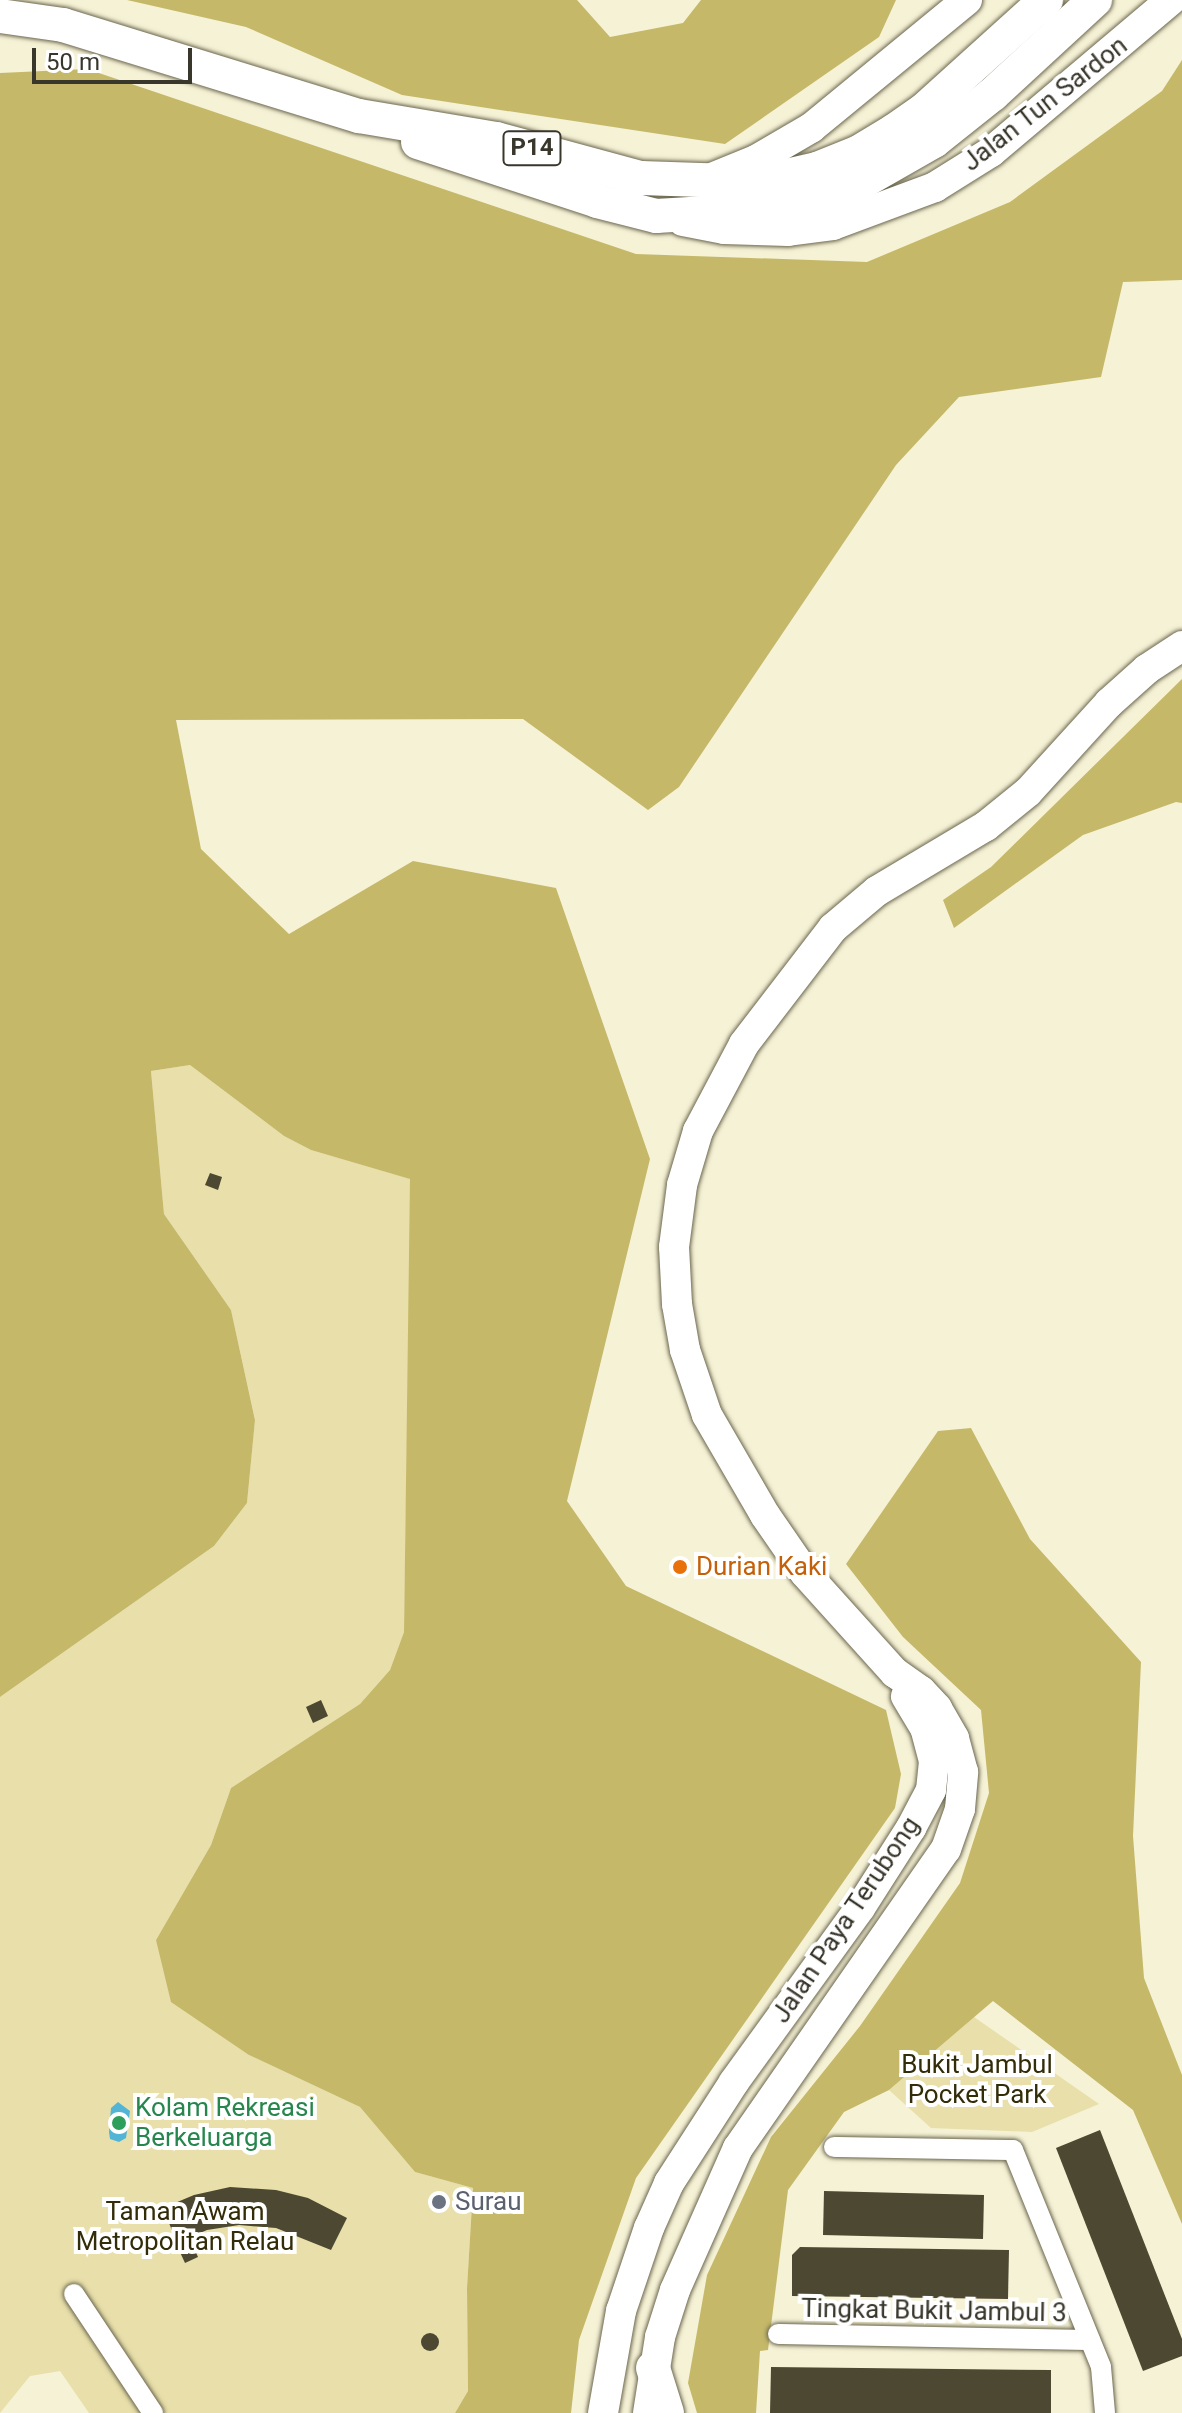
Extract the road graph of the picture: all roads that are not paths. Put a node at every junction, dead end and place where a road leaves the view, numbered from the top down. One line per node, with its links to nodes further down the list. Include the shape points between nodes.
1 (967, 0): 7 (main road, Jalan Tun Sardon / P14, via 811,128 756,160)
2 (1046, 0): 7 (main road, via 923,111 859,152 817,169 760,182)
3 (1095, 0): 8 (main road, via 934,141 841,194 792,208)
4 (1171, 0): 8 (main road, Jalan Tun Sardon / P14, via 991,152 935,187 889,207 833,225 788,231 724,229)
5 (0, 16): 6 (main road, Jalan Tun Sardon / P14, via 63,25)
6 (359, 116): 7 (main road, Jalan Tun Sardon / P14, via 496,139 641,178); 8 (main road, Jalan Tun Sardon / P14, via 428,146)
7 (705, 180)
8 (656, 216)
9 (1182, 646): 10 (main road, via 1109,703 1028,792 986,826 877,891 833,928 744,1044 721,1083 698,1131 682,1185 674,1247 677,1304 685,1350 707,1415 805,1573)
10 (895, 1673): 15 (main road, Jalan Paya Terubong, via 937,1708 954,1738 963,1772 960,1809 946,1849 738,2148 675,2290); 16 (main road, Jalan Paya Terubong, via 925,1728 934,1761 931,1790 860,1908 734,2082 669,2183 621,2311)
11 (834, 2147): 14 (street, via 1013,2150)
12 (74, 2294): 17 (street)
13 (778, 2334): 14 (street, Tingkat Bukit Jambul 3)
14 (1090, 2340): 20 (street, via 1101,2367)
15 (653, 2368): 18 (main road, Jalan Paya Terubong); 19 (main road)
16 (606, 2405)
17 (153, 2413)
18 (648, 2413)
19 (667, 2413)
20 (1105, 2413)

